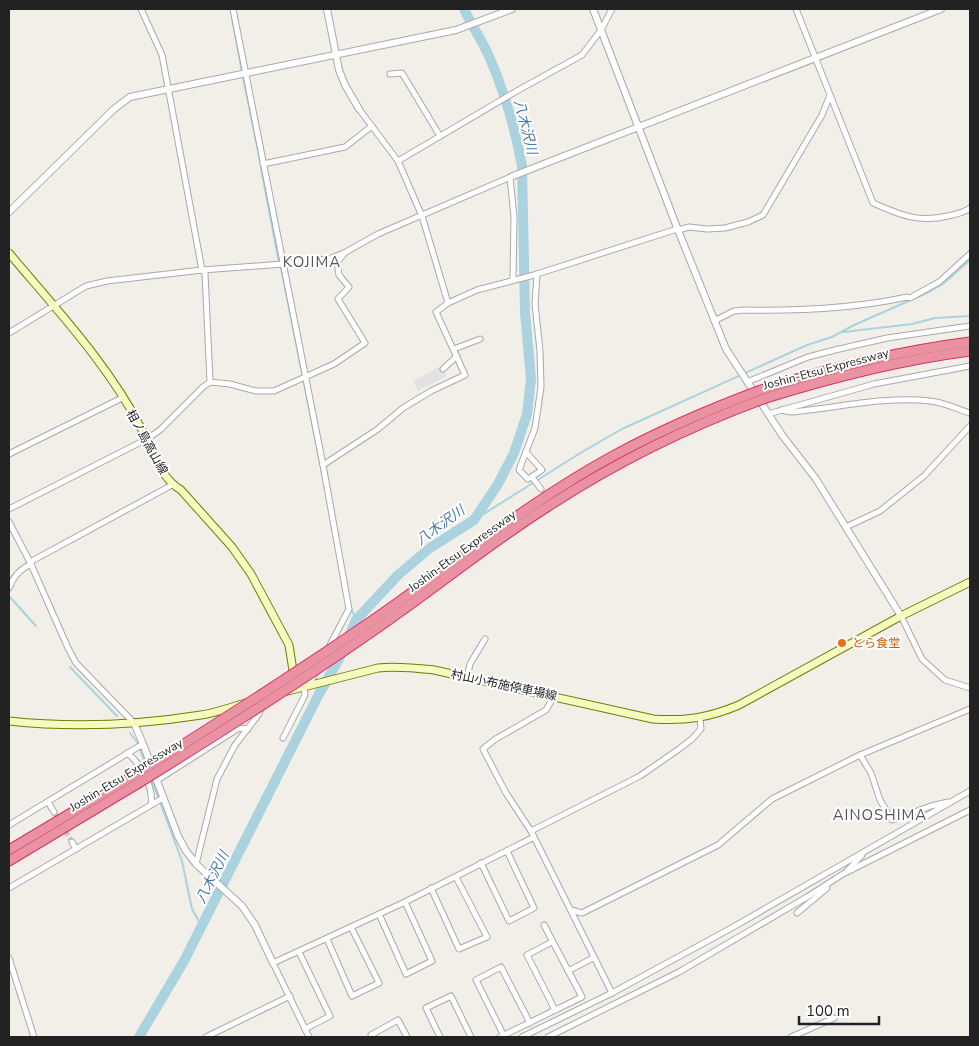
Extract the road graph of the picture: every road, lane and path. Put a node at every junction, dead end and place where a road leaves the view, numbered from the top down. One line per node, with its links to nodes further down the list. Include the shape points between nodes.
1 (141, 9): 14 (street, via 162,55)
2 (233, 9): 12 (street)
3 (327, 9): 10 (street)
4 (512, 9): 10 (street, via 456,30)
5 (593, 9): 9 (street)
6 (612, 9): 9 (street)
7 (796, 9): 11 (street)
8 (941, 9): 11 (street)
9 (601, 30): 18 (street); 19 (street, via 582,55)
10 (336, 54): 12 (street); 16 (street, via 344,85)
11 (815, 58): 15 (street); 18 (street)
12 (246, 74): 14 (street); 21 (street)
13 (390, 74): 19 (street, via 402,73)
14 (168, 90): 24 (street, via 130,97 114,109); 31 (street)
15 (830, 95): 23 (street, via 874,203 923,220 965,212); 26 (street, via 822,115 763,215 725,228)
16 (359, 109): 17 (street)
17 (372, 126): 20 (street); 21 (street, via 344,147)
18 (638, 127): 22 (street); 26 (street)
19 (440, 136): 20 (street)
20 (398, 161): 25 (street)
21 (263, 164): 30 (street)
22 (512, 176): 25 (street); 33 (street)
23 (970, 208)
24 (9, 212)
25 (422, 216): 28 (street, via 378,234); 34 (street)
26 (677, 230): 32 (street); 36 (street)
27 (9, 253): 35 (main road, 相ノ島高山線)
28 (344, 253): 30 (street, via 328,259); 46 (street, via 337,262 340,275 349,287 338,299 365,343 334,364)
29 (970, 254): 36 (street, via 939,282 910,298 835,308 744,310)
30 (283, 264): 31 (street); 46 (street)
31 (202, 270): 35 (street, via 107,280 86,286); 48 (street, via 205,273)
32 (536, 274): 33 (street); 56 (street, via 541,387 535,428)
33 (513, 280): 34 (street, via 477,290)
34 (448, 303): 41 (street, via 436,312)
35 (53, 306): 38 (street); 50 (main road, 相ノ島高山線, via 94,355)
36 (714, 321): 47 (street, via 726,349)
37 (970, 326): 47 (street, via 887,338 836,350 808,357)
38 (9, 333)
39 (480, 339): 41 (street)
40 (970, 342): 49 (highway, Joshin-Etsu Expressway, via 861,362 814,374)
41 (454, 349): 43 (street)
42 (970, 351): 49 (highway, Joshin-Etsu Expressway, via 873,368)
43 (457, 356): 45 (street); 58 (street, via 465,375 403,408 378,429)
44 (970, 366): 51 (street, via 874,384)
45 (443, 369)
46 (306, 377): 48 (street, via 274,391 256,391); 58 (street)
47 (746, 381): 53 (street)
48 (210, 382): 55 (street)
49 (764, 394): 85 (highway, Joshin-Etsu Expressway, bridge, via 617,464 569,492 353,645 232,724)
50 (122, 398): 55 (main road, 相ノ島高山線); 57 (street)
51 (780, 410): 52 (street, via 800,412 900,400 931,401); 53 (street)
52 (970, 413)
53 (768, 414): 64 (street, via 816,479)
54 (970, 427): 64 (street, via 924,476 880,511)
55 (147, 439): 60 (main road, 相ノ島高山線); 62 (street)
56 (526, 452): 59 (street, via 542,470); 59 (street, via 519,470 528,479)
57 (9, 454)
58 (323, 465): 71 (street, via 349,609)
59 (532, 477): 61 (street)
60 (172, 485): 65 (street); 73 (main road, 相ノ島高山線, via 181,490 232,547 251,574 288,645)
61 (541, 489)
62 (9, 509)
63 (9, 522): 65 (street)
64 (846, 527): 68 (street)
65 (31, 563): 67 (street, via 14,577); 79 (street, via 76,663)
66 (970, 583): 68 (main road, 村山小布施停車場線)
67 (9, 588)
68 (901, 616): 72 (street, via 922,659 945,680); 77 (main road, 村山小布施停車場線, via 739,705)
69 (485, 640): 70 (street, via 470,664)
70 (467, 678): 71 (main road, 村山小布施停車場線, via 434,670 392,666); 74 (main road, 村山小布施停車場線)
71 (308, 686): 73 (main road, 村山小布施停車場線); 81 (street)
72 (970, 688)
73 (294, 689): 75 (main road, 村山小布施停車場線)
74 (554, 696): 77 (main road, 村山小布施停車場線, via 653,719); 95 (street, via 546,710 483,749)
75 (266, 697): 79 (main road, 村山小布施停車場線, via 203,715); 80 (street)
76 (970, 709): 84 (street)
77 (700, 718): 95 (street, via 701,729 692,739 640,776)
78 (9, 721): 79 (main road, 村山小布施停車場線, via 81,726)
79 (134, 723): 82 (street)
80 (248, 729): 86 (street, via 239,728); 104 (street, via 235,745 217,779)
81 (283, 738)
82 (140, 745): 83 (street); 86 (street)
83 (127, 753): 90 (street); 91 (street, via 138,763 150,788)
84 (860, 755): 89 (street, via 892,820); 110 (street, via 772,799 718,845 582,913)
85 (135, 780): 100 (highway, Joshin-Etsu Expressway); 102 (highway, Joshin-Etsu Expressway)
86 (156, 781): 88 (street)
87 (970, 791): 89 (street)
88 (161, 799): 91 (street); 104 (street, via 186,851)
89 (954, 801): 99 (street)
90 (48, 802): 93 (street); 94 (street)
91 (151, 805): 98 (street)
92 (970, 810): 105 (street)
93 (54, 812)
94 (9, 825)
95 (531, 831): 96 (street)
96 (534, 838): 101 (street); 110 (street)
97 (72, 842): 98 (street)
98 (76, 849): 107 (street)
99 (867, 849): 105 (street); 122 (street)
100 (9, 850)
101 (507, 850): 103 (street); 103 (street, via 534,908 509,921)
102 (9, 861)
103 (481, 863): 106 (street)
104 (196, 864): 120 (street, via 242,906)
105 (843, 874): 111 (street); 137 (street, via 680,972)
106 (456, 877): 108 (street); 108 (street, via 486,936 459,949)
107 (9, 888)
108 (431, 888): 109 (street)
109 (405, 902): 112 (street); 112 (street, via 432,961 406,974)
110 (570, 910): 119 (street)
111 (797, 913)
112 (379, 914): 114 (street)
113 (544, 925): 116 (street)
114 (351, 927): 115 (street); 115 (street, via 379,983 352,996)
115 (327, 938): 117 (street)
116 (552, 942): 121 (street); 124 (street, via 528,955)
117 (300, 952): 120 (street); 127 (street, via 330,1016)
118 (9, 958): 129 (street)
119 (594, 958): 121 (street); 122 (street)
120 (273, 963): 123 (street)
121 (568, 971): 124 (street, via 582,997)
122 (612, 994): 136 (street)
123 (290, 996): 127 (street); 130 (street)
124 (555, 1010): 126 (street)
125 (834, 1018): 138 (street)
126 (530, 1023): 128 (street); 128 (street, via 502,967 476,980)
127 (305, 1029): 131 (street)
128 (502, 1036)
129 (34, 1037)
130 (206, 1037)
131 (309, 1037)
132 (372, 1037): 133 (street, via 398,1020)
133 (407, 1037)
134 (440, 1037): 135 (street, via 426,1008 451,996)
135 (472, 1037)
136 (522, 1037)
137 (548, 1037)
138 (791, 1037)

